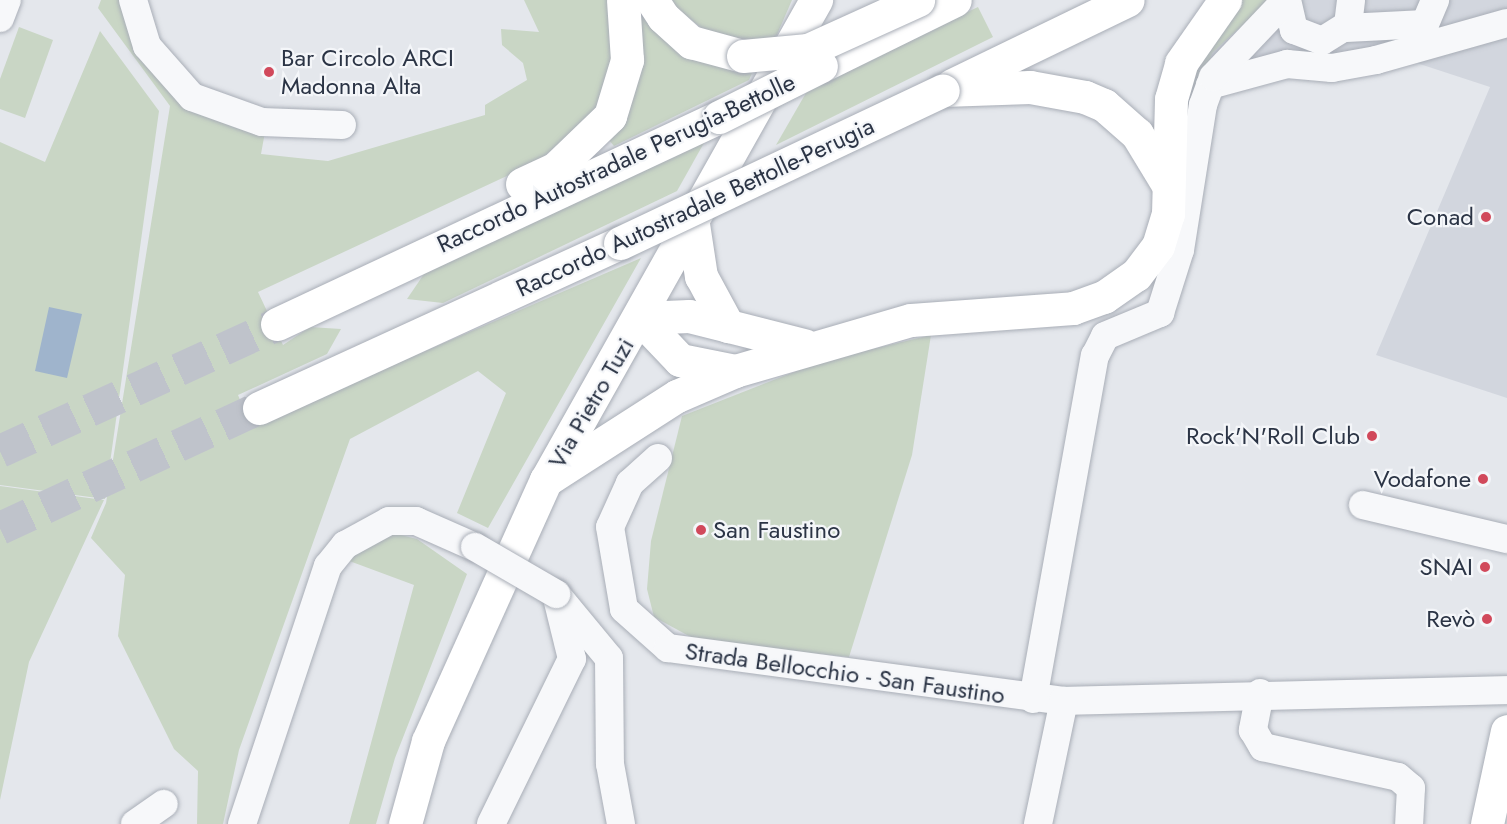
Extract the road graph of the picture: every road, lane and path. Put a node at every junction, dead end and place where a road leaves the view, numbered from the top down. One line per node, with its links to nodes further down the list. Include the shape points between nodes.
1 (7, 0): 13 (street)
2 (133, 0): 20 (street, via 147,46 192,97 262,122)
3 (622, 0): 23 (main road, via 628,30 621,88 610,116 587,144 556,168 460,214)
4 (652, 0): 6 (main road, bridge, via 663,18 691,42 743,56 808,50)
5 (816, 0): 22 (main road, Via Pietro Tuzi)
6 (918, 0)
7 (954, 0): 23 (main road, Raccordo Autostradale Perugia-Bettolle, bridge, via 719,117)
8 (1128, 0): 19 (main road, Raccordo Autostradale Bettolle-Perugia)
9 (1225, 0): 21 (main road, via 1196,34 1171,99)
10 (1286, 0): 16 (street, via 1288,21); 17 (street)
11 (1351, 0): 15 (street)
12 (1435, 0): 15 (street, via 1425,24)
13 (0, 18)
14 (1507, 23): 18 (street, via 1376,60 1332,68 1287,64)
15 (1346, 28): 16 (street, via 1322,41)
16 (1302, 37): 17 (street, via 1263,37)
17 (1240, 46): 18 (street, via 1223,61)
18 (1210, 85): 37 (street, Strada Bellocchio - San Faustino, via 1180,250 1160,313 1105,336 1095,356)
19 (943, 90): 21 (main road, via 1030,87 1085,97 1137,134); 29 (main road, Raccordo Autostradale Bettolle-Perugia, bridge)
20 (342, 125)
21 (1170, 189): 27 (main road, via 1158,246 1136,275 1104,297 1073,308 911,320)
22 (693, 224): 24 (main road, Via Pietro Tuzi); 26 (main road, via 701,276)
23 (393, 267): 25 (main road, Raccordo Autostradale Perugia-Bettolle)
24 (640, 318): 26 (main road, via 689,316); 28 (main road, via 680,360); 31 (main road, Via Pietro Tuzi)
25 (277, 324)
26 (728, 326): 27 (main road)
27 (809, 346): 28 (main road)
28 (735, 371): 31 (main road, via 619,429)
29 (259, 408)
30 (658, 458): 37 (street, Strada Bellocchio - San Faustino, via 630,483 610,527 624,609 668,648)
31 (546, 480): 43 (main road, Via Pietro Tuzi, via 428,741)
32 (1363, 505): 33 (street)
33 (1507, 539)
34 (556, 594): 42 (street, bridge, via 416,520 389,521 345,545 328,566); 44 (street, via 572,659); 45 (street, via 609,658 610,765)
35 (1507, 690): 36 (street, Strada Bellocchio - San Faustino, via 1372,697)
36 (1260, 693): 38 (street, Strada Bellocchio - San Faustino); 47 (street, via 1252,730 1263,747 1398,777 1411,788)
37 (1033, 699): 38 (street, Strada Bellocchio - San Faustino)
38 (1064, 701): 46 (street)
39 (1507, 731): 48 (main road)
40 (164, 804): 41 (street)
41 (135, 824)
42 (242, 824)
43 (405, 824)
44 (491, 824)
45 (621, 824)
46 (1038, 824)
47 (1409, 824)
48 (1487, 824)

